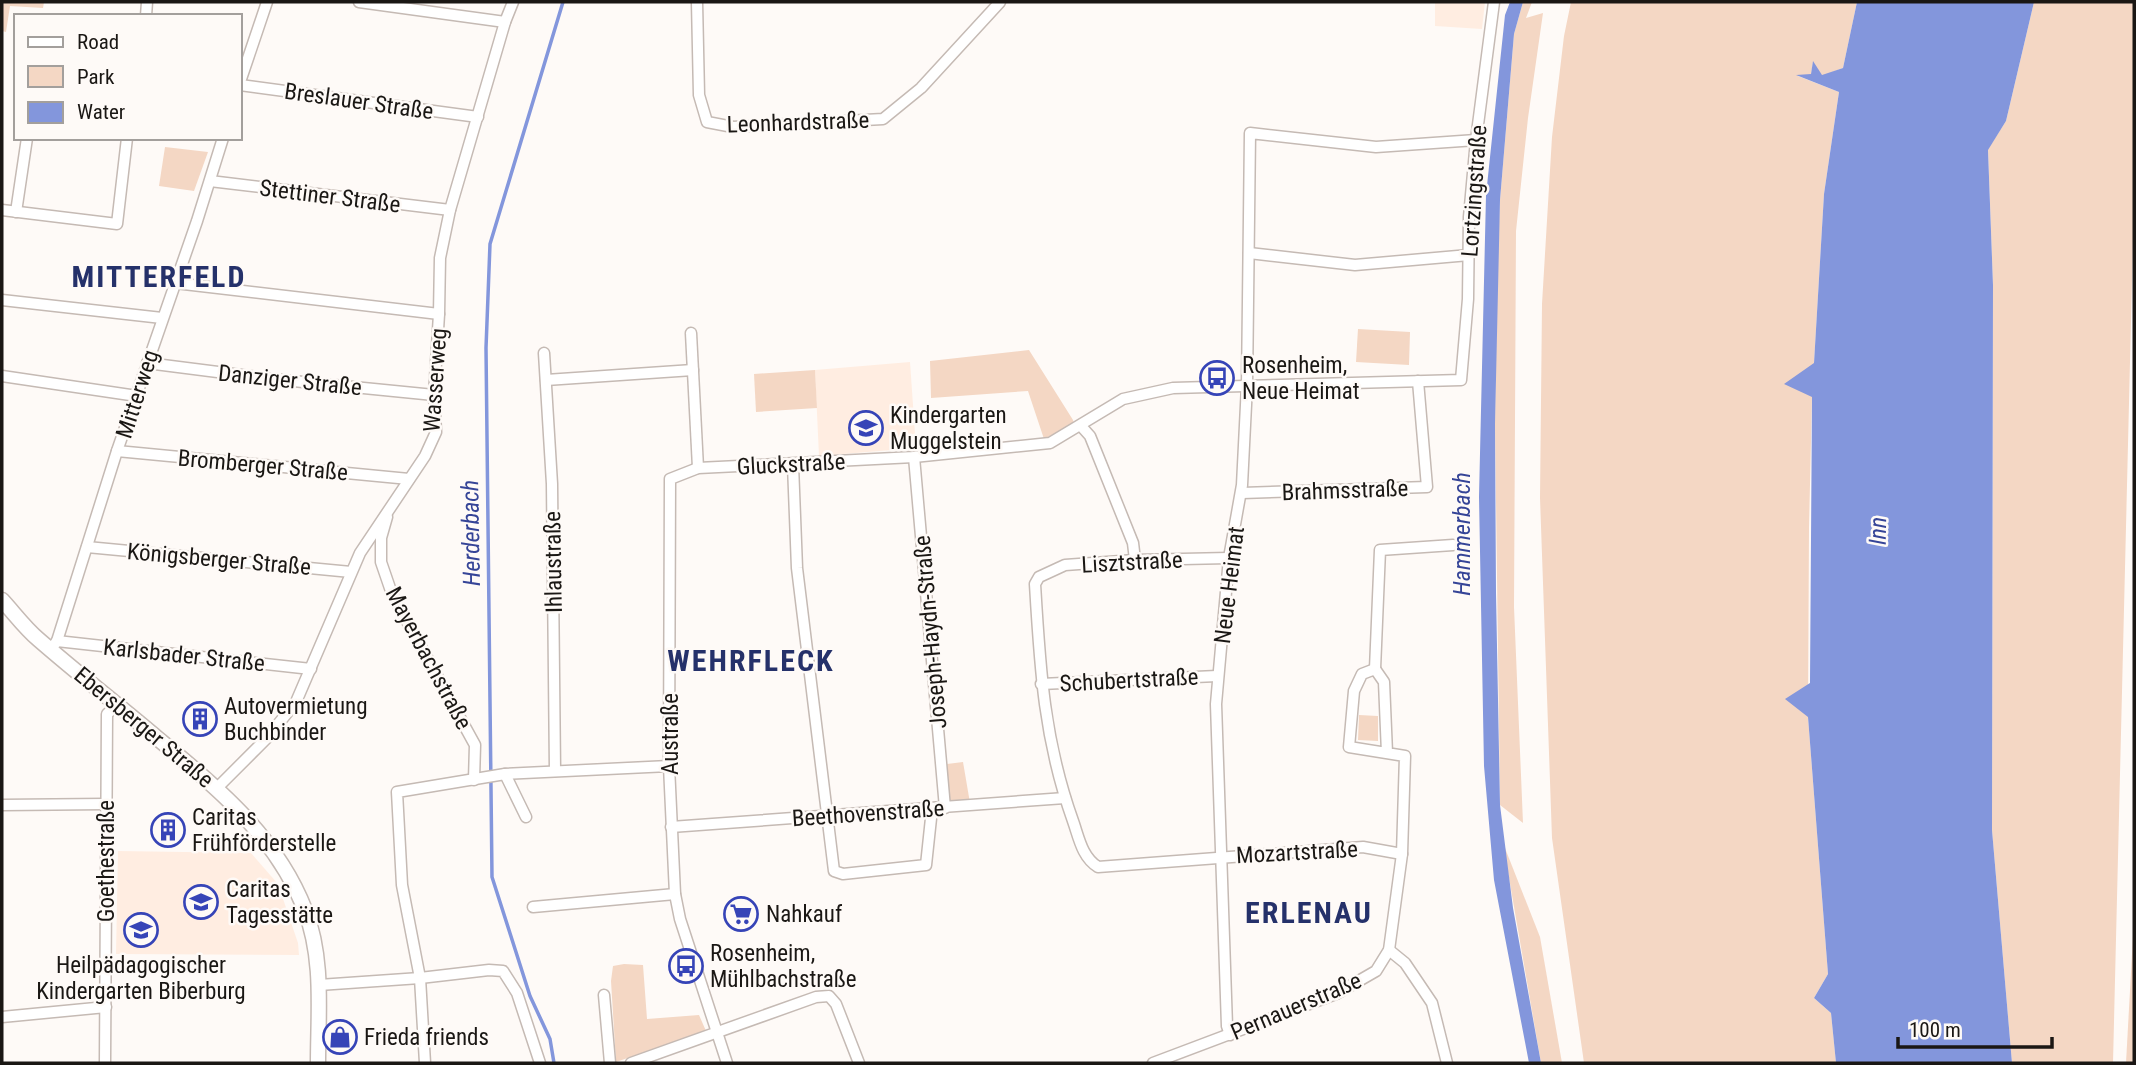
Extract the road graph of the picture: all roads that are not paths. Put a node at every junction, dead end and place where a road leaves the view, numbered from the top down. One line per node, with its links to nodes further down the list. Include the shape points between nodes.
1 (267, 2): 8 (street)
2 (359, 2): 7 (street)
3 (513, 2): 7 (street, Wasserweg)
4 (697, 2): 5 (street, Leonhardstraße, via 699,95 707,122 733,127 883,119 920,88)
5 (1000, 2)
6 (1494, 2): 14 (street, Lortzingstraße)
7 (505, 22): 10 (street, Wasserweg)
8 (243, 64)
9 (242, 84): 10 (street, Breslauer Straße)
10 (478, 117): 17 (street, Wasserweg)
11 (27, 140): 18 (street)
12 (127, 140): 18 (street, via 117,224)
13 (222, 140): 15 (street, Mitterweg)
14 (1476, 140): 19 (street, Neue Heimat, via 1376,147 1250,134); 20 (street, Lortzingstraße)
15 (210, 181): 17 (street, Stettiner Straße); 21 (street, Mitterweg)
16 (2, 210): 18 (street)
17 (450, 210): 23 (street, Wasserweg, via 440,258)
18 (16, 212)
19 (1249, 253): 20 (street, via 1355,265); 33 (street, Neue Heimat)
20 (1469, 255): 31 (street, Lortzingstraße)
21 (175, 283): 23 (street); 24 (street, Mitterweg)
22 (2, 300): 24 (street)
23 (439, 314): 34 (street, Wasserweg)
24 (162, 318): 27 (street, Mitterweg)
25 (691, 333): 28 (street)
26 (544, 353): 30 (street, Ihlaustraße)
27 (147, 363): 34 (street, Danziger Straße); 35 (street, Mitterweg)
28 (693, 370): 30 (street); 40 (street)
29 (2, 376): 35 (street)
30 (546, 380): 59 (street, Ihlaustraße, via 552,484)
31 (1461, 380): 32 (street, Gluckstraße)
32 (1418, 381): 33 (street, Gluckstraße); 42 (street, Brahmsstraße, via 1427,487)
33 (1247, 385): 36 (street, Gluckstraße, via 1173,388 1123,399); 42 (street, Neue Heimat)
34 (433, 395): 41 (street, Wasserweg, via 436,432)
35 (137, 396): 37 (street, Mitterweg)
36 (1081, 426): 38 (street, Gluckstraße, via 1050,443); 47 (street, via 1090,436 1133,542)
37 (117, 452): 41 (street, Bromberger Straße); 45 (street, Mitterweg)
38 (914, 457): 39 (street, Gluckstraße); 66 (street, Joseph-Haydn-Straße)
39 (793, 465): 40 (street, Gluckstraße); 68 (street, via 797,568)
40 (698, 468): 58 (street, Austraße, via 670,479)
41 (409, 479): 43 (street, Wasserweg)
42 (1242, 494): 46 (street, Neue Heimat)
43 (389, 507): 48 (street, Wasserweg); 61 (street, Mayerbachstraße, via 381,562 392,594 475,745)
44 (1453, 545): 53 (street, via 1380,550)
45 (87, 547): 48 (street, Königsberger Straße); 51 (street, Mitterweg)
46 (1229, 558): 47 (street, Lisztstraße); 54 (street, Neue Heimat)
47 (1135, 560): 49 (street, Lisztstraße, via 1065,565)
48 (351, 572): 52 (street, Wasserweg)
49 (1039, 577): 55 (street, Mozartstraße, via 1035,584)
50 (2, 600): 51 (street, Ebersberger Straße, via 37,639)
51 (54, 645): 52 (street, Karlsbader Straße); 56 (street, Ebersberger Straße)
52 (311, 669): 62 (street, Wasserweg, via 296,702)
53 (1375, 669): 57 (street, via 1384,682); 57 (street, via 1362,674 1353,691 1349,747)
54 (1217, 676): 55 (street, Schubertstraße); 72 (street, Neue Heimat)
55 (1041, 684): 63 (street, Mozartstraße)
56 (117, 705): 62 (street, Ebersberger Straße); 64 (street, Goethestraße, via 107,714)
57 (1387, 753): 71 (street, via 1405,755)
58 (669, 766): 59 (street); 70 (street, Austraße)
59 (555, 771): 60 (street)
60 (504, 774): 61 (street); 69 (street)
61 (475, 780): 76 (street, via 397,792 402,886)
62 (216, 788): 77 (street, Ebersberger Straße, via 258,831 285,870 305,911)
63 (1065, 798): 66 (street, Beethovenstraße); 72 (street, Mozartstraße, via 1085,856 1098,867)
64 (106, 804): 65 (street); 79 (street, Goethestraße)
65 (2, 805)
66 (945, 808): 67 (street, Beethovenstraße)
67 (932, 809): 68 (street, Beethovenstraße); 68 (street, via 926,865 843,874 834,871)
68 (827, 816): 70 (street, Beethovenstraße)
69 (526, 817)
70 (671, 827): 73 (street, Austraße)
71 (1402, 854): 72 (street, Mozartstraße, via 1363,847); 75 (street)
72 (1222, 856): 82 (street, Neue Heimat)
73 (675, 894): 74 (street); 81 (street, Austraße)
74 (533, 907)
75 (1389, 950): 82 (street, Pernauerstraße, via 1376,971 1336,993); 92 (street, via 1405,963 1432,1003)
76 (420, 978): 77 (street); 85 (street); 86 (street, via 503,971 517,993)
77 (319, 985): 84 (street, Ebersberger Straße)
78 (604, 995): 87 (street)
79 (106, 1007): 80 (street); 83 (street, Goethestraße)
80 (2, 1017)
81 (717, 1033): 88 (street); 89 (street, Austraße); 90 (street, via 829,996)
82 (1230, 1035): 91 (street, Pernauerstraße)
83 (106, 1063)
84 (318, 1063)
85 (425, 1063)
86 (540, 1063)
87 (610, 1063)
88 (631, 1063)
89 (727, 1063)
90 (859, 1063)
91 (1153, 1063)
92 (1447, 1063)

